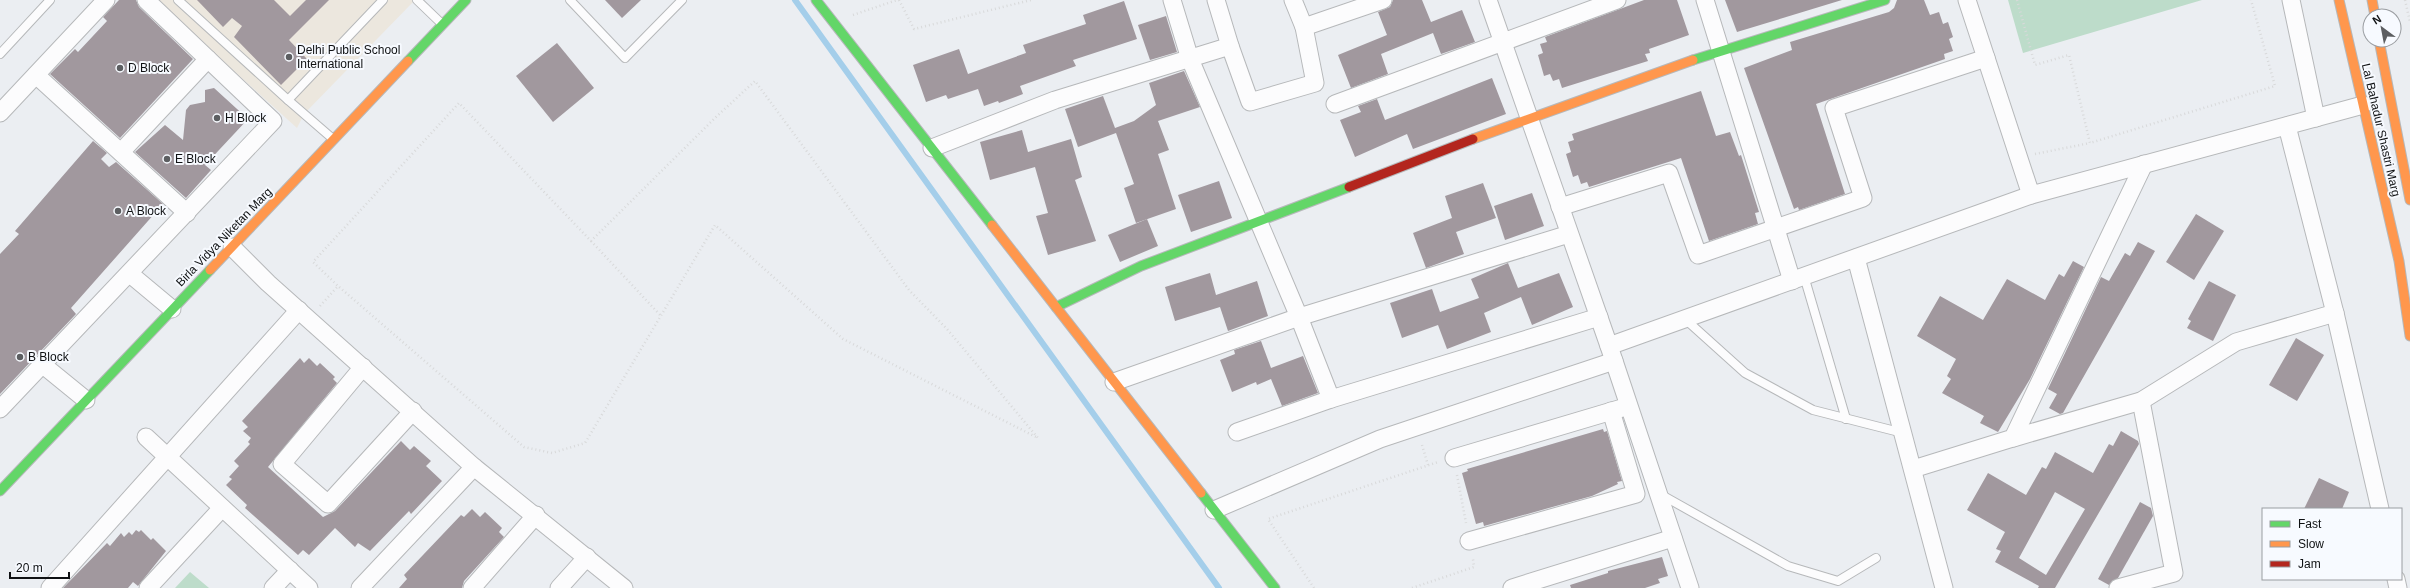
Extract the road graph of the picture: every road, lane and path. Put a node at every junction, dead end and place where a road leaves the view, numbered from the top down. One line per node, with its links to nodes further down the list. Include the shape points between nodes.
1 (50, 0): 35 (lane)
2 (106, 0): 39 (street)
3 (146, 0): 36 (street)
4 (178, 0): 40 (lane)
5 (383, 0): 40 (lane)
6 (417, 0): 29 (lane)
7 (466, 0): 29 (street, Birla Vidya Niketan Marg)
8 (570, 0): 9 (lane, via 625,58)
9 (682, 0)
10 (816, 0): 27 (street)
11 (898, 0): 12 (path, via 914,29); 27 (path)
12 (1031, 0)
13 (1172, 0): 38 (street)
14 (1216, 0): 32 (street)
15 (1293, 0): 30 (street)
16 (1383, 0): 30 (street)
17 (1488, 0): 31 (street)
18 (1618, 0): 31 (street)
19 (1705, 0): 34 (street)
20 (1885, 0): 34 (street)
21 (1967, 0): 37 (street)
22 (2017, 0): 48 (path, via 2035,65 2069,55)
23 (2250, 0): 48 (path, via 2275,86)
24 (2291, 0): 45 (street)
25 (2339, 0): 42 (street, Lal Bahadur Shastri Marg)
26 (2405, 0): 28 (path)
27 (833, 22): 49 (street)
28 (2410, 22)
29 (443, 25): 47 (street, Birla Vidya Niketan Marg)
30 (1304, 27): 32 (street, via 1315,83 1250,102)
31 (1503, 44): 41 (street); 44 (street)
32 (1230, 46): 38 (street)
33 (2381, 48): 54 (street, Lal Bahadur Shastri Marg)
34 (1722, 50): 44 (street); 58 (street)
35 (0, 54)
36 (208, 58): 50 (street); 56 (street, via 273,121)
37 (1986, 58): 51 (street); 58 (street, via 1834,108 1863,198)
38 (1190, 59): 49 (street, via 1055,100); 57 (street)
39 (36, 75): 43 (street); 50 (street)
40 (288, 100): 47 (lane)
41 (1335, 104)
42 (2363, 105): 45 (street); 74 (street, Lal Bahadur Shastri Marg, via 2399,261)
43 (0, 113)
44 (1529, 118): 55 (street); 57 (street)
45 (2316, 118): 46 (street)
46 (2287, 126): 52 (street); 68 (street)
47 (333, 140): 61 (street, Birla Vidya Niketan Marg)
48 (2090, 143): 51 (path)
49 (932, 148): 66 (street)
50 (121, 152): 56 (street)
51 (2018, 157): 53 (street)
52 (2144, 164): 53 (street); 90 (street)
53 (2030, 195): 62 (street)
54 (2410, 200)
55 (1560, 207): 58 (street, via 1669,172 1698,254); 59 (street)
56 (187, 213): 63 (street)
57 (1258, 220): 66 (street, via 1141,266); 71 (street)
58 (1775, 227): 64 (street)
59 (1569, 234): 71 (street); 72 (street)
60 (591, 241): 65 (path, via 459,103 313,262); 70 (path); 70 (path, via 755,81 909,290 947,329 1038,438 842,339 715,225)
61 (232, 247): 67 (street, Birla Vidya Niketan Marg); 69 (street)
62 (1856, 258): 64 (street); 88 (street)
63 (130, 274): 67 (street); 76 (street)
64 (1798, 278): 73 (street); 86 (lane)
65 (338, 286): 69 (path); 70 (path, via 524,447 552,453 585,443)
66 (1056, 307): 78 (street)
67 (172, 309): 80 (street, Birla Vidya Niketan Marg)
68 (2335, 313): 81 (street, via 2236,342); 98 (street)
69 (304, 314): 77 (street); 91 (street)
70 (661, 316)
71 (1299, 317): 78 (street); 79 (street)
72 (1598, 318): 75 (street); 79 (street)
73 (1685, 319): 75 (street); 86 (lane, via 1745,373 1813,410)
74 (2410, 336)
75 (1611, 354): 82 (street); 99 (street, via 1380,439)
76 (43, 365): 80 (street); 83 (street)
77 (363, 367): 84 (street); 84 (street, via 282,464 328,504)
78 (1114, 382): 99 (street)
79 (1331, 399): 87 (street)
80 (86, 400): 95 (street, Birla Vidya Niketan Marg)
81 (2141, 401): 90 (street); 120 (street, via 2174,573)
82 (1629, 406): 85 (street); 96 (street)
83 (0, 409)
84 (413, 411): 93 (street)
85 (1611, 411): 92 (street); 102 (street, via 1636,494)
86 (1846, 419): 88 (lane)
87 (1238, 432)
88 (1903, 433): 94 (street)
89 (146, 437): 91 (street)
90 (2013, 438): 94 (street)
91 (168, 458): 97 (street); 106 (street)
92 (1454, 458): 102 (path); 115 (path, via 1268,519)
93 (474, 467): 100 (street); 110 (street)
94 (1913, 470): 119 (street)
95 (0, 491)
96 (1658, 492): 101 (street); 104 (lane, via 1788,566 1838,581)
97 (222, 508): 105 (street); 107 (street)
98 (2380, 508)
99 (1214, 510): 114 (street)
100 (536, 515): 103 (street); 111 (street)
101 (1673, 538): 117 (street); 118 (street)
102 (1469, 541): 116 (path, via 1474,567)
103 (587, 557): 112 (street); 113 (street)
104 (1876, 558)
105 (290, 570): 108 (street); 109 (street)
106 (50, 588)
107 (148, 588)
108 (273, 588)
109 (309, 588)
110 (360, 588)
111 (472, 588)
112 (559, 588)
113 (624, 588)
114 (1275, 588)
115 (1314, 588)
116 (1412, 588)
117 (1512, 588)
118 (1690, 588)
119 (1944, 588)
120 (2118, 588)

